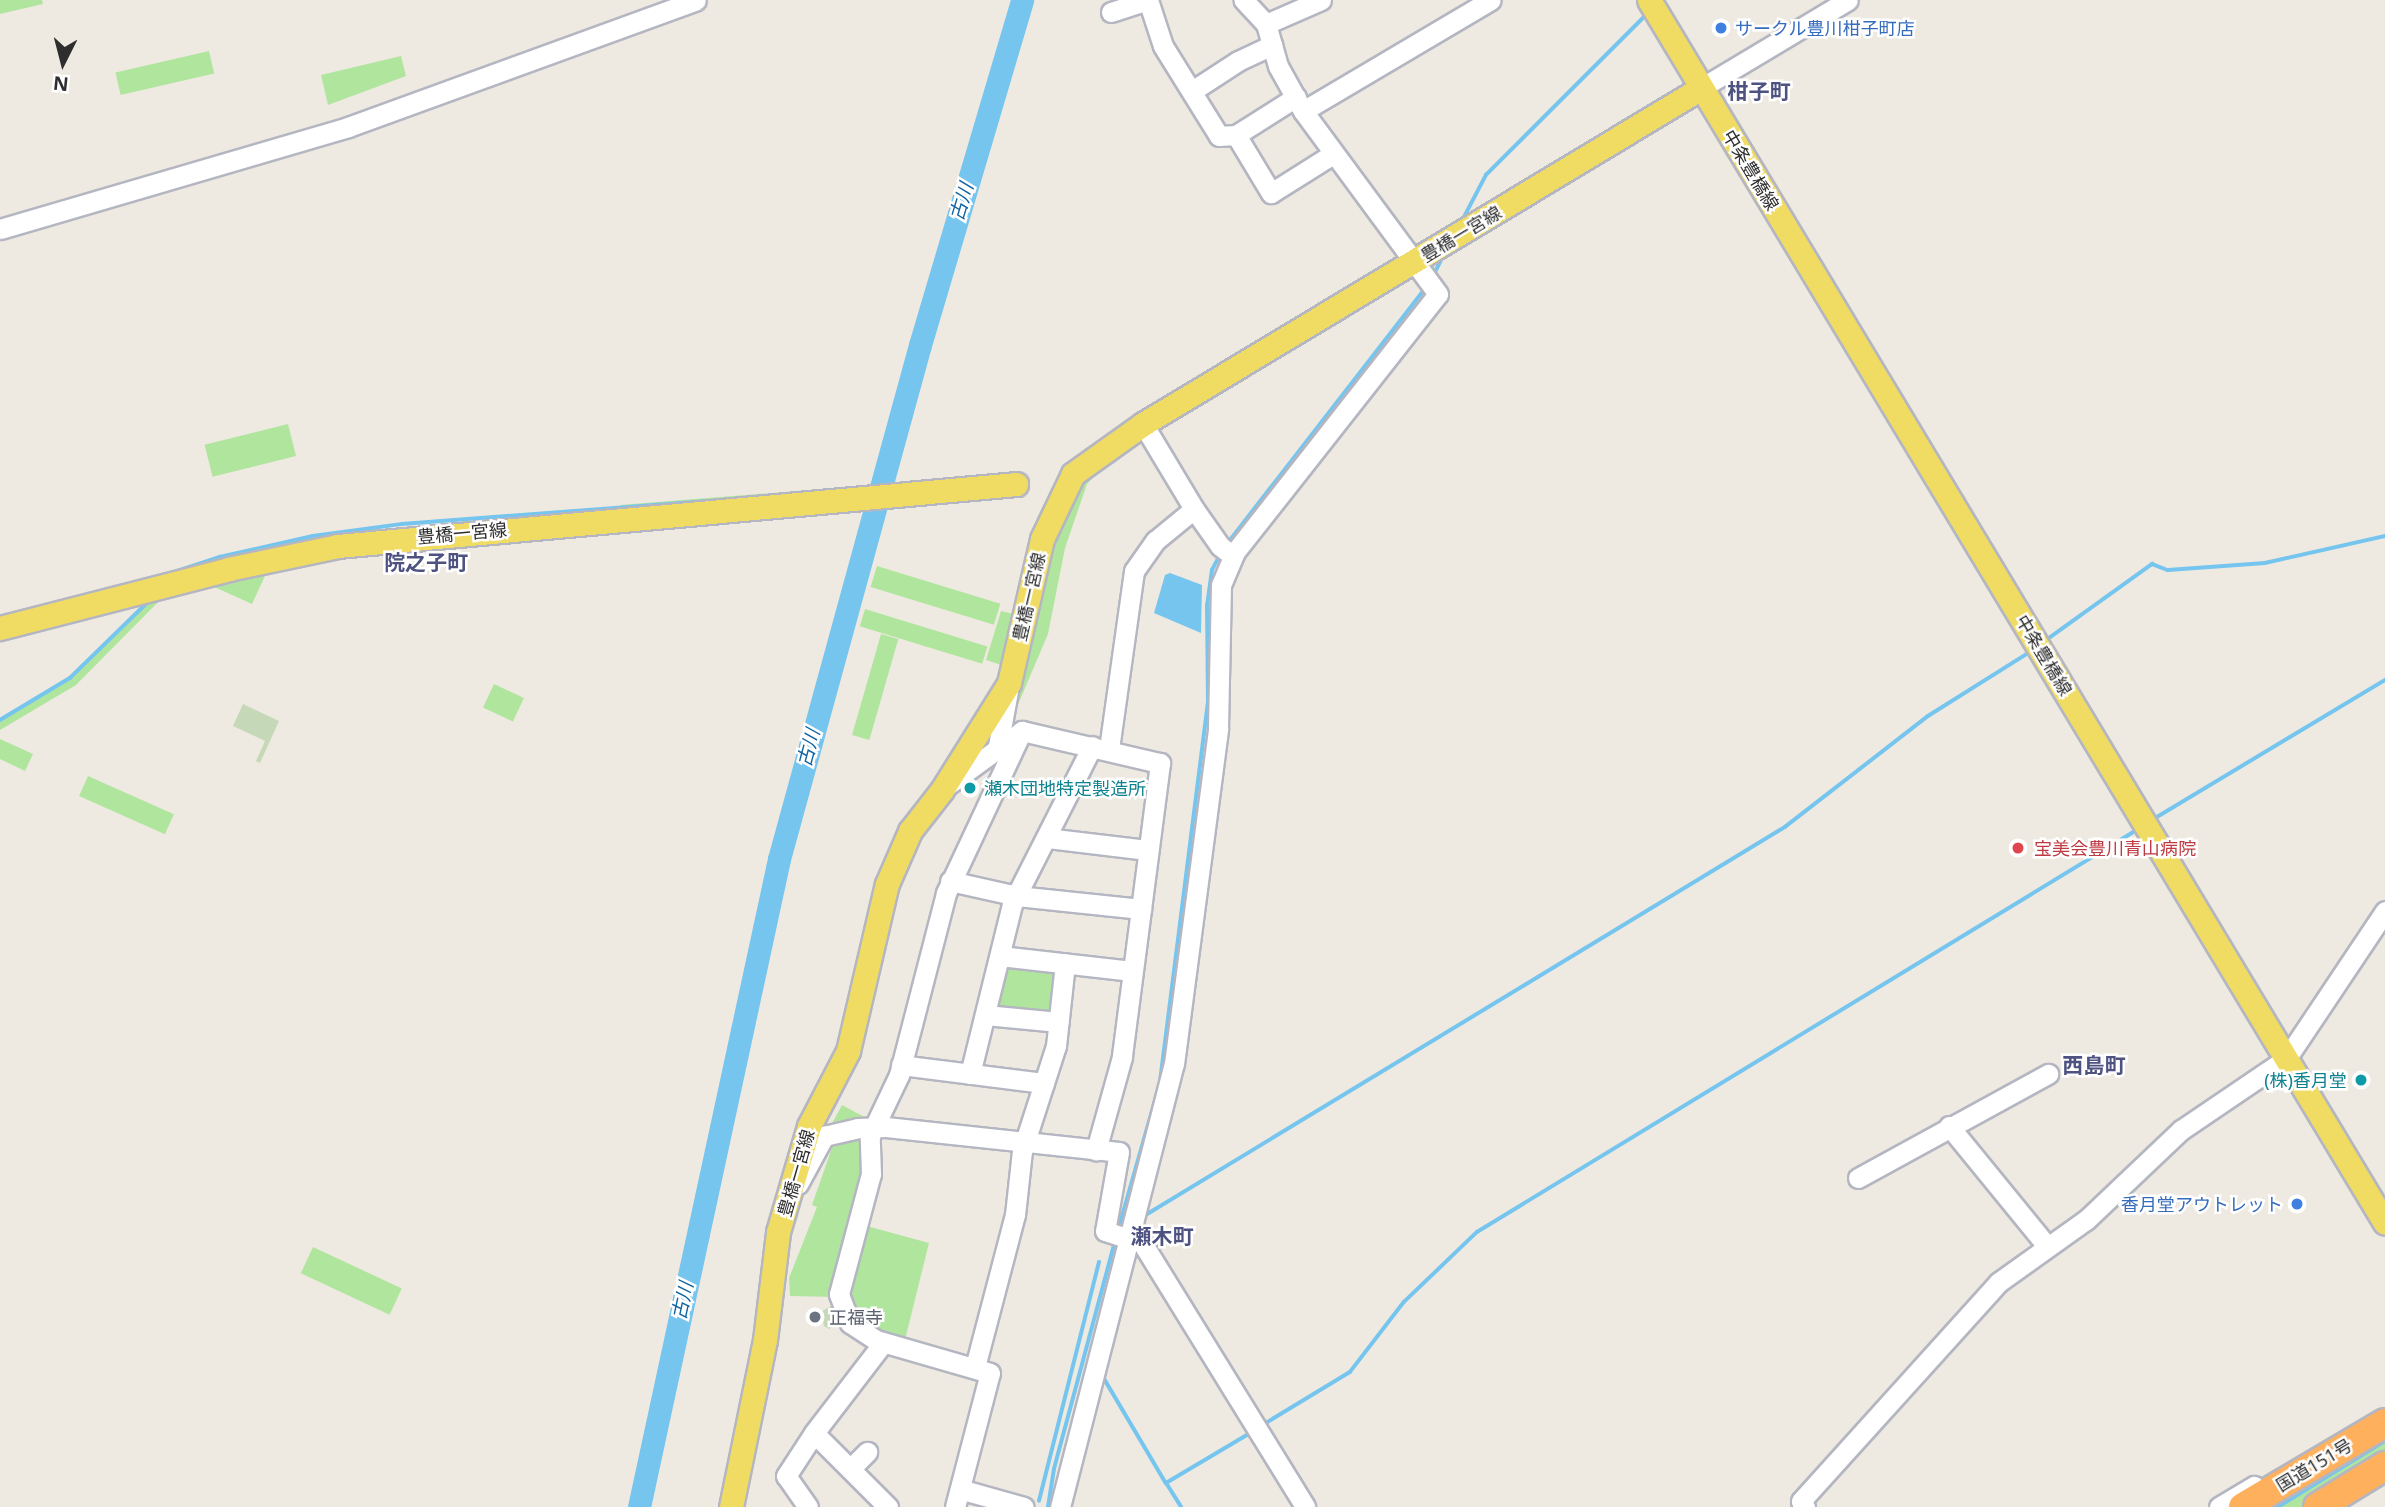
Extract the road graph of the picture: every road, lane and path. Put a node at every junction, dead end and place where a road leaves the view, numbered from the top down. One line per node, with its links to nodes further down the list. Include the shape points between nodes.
1 (696, 0): 16 (street, via 348,127)
2 (1147, 0): 8 (street); 12 (street, via 1163,46)
3 (1244, 0): 9 (street)
4 (1321, 0): 9 (street)
5 (1491, 0): 13 (street)
6 (1848, 0): 11 (street)
7 (1653, 7): 11 (main road)
8 (1111, 12)
9 (1266, 24): 10 (street)
10 (1273, 45): 12 (street); 13 (street, via 1278,66)
11 (1701, 88): 17 (main road, 豊橋一宮線, via 1455,236); 40 (main road, 中条豊橋線)
12 (1192, 91): 14 (street, via 1219,136)
13 (1300, 104): 14 (street); 15 (street)
14 (1236, 135): 15 (street, via 1272,193)
15 (1333, 154): 17 (street)
16 (0, 229)
17 (1424, 275): 18 (main road, 豊橋一宮線); 21 (street, via 1438,294)
18 (1143, 425): 20 (street); 23 (main road, 豊橋一宮線, via 1082,465 1067,483 1042,539)
19 (1016, 484): 22 (main road, 豊橋一宮線, via 338,546)
20 (1194, 509): 21 (street); 25 (street, via 1155,541 1134,571)
21 (1227, 551): 52 (street, via 1219,598 1221,704 1174,1064)
22 (0, 628)
23 (1009, 683): 26 (street); 27 (main road, 豊橋一宮線)
24 (1022, 731): 25 (street); 26 (street); 28 (street)
25 (1100, 747): 29 (street); 30 (street, via 1160,763)
26 (997, 750): 27 (street); 28 (street)
27 (942, 790): 50 (main road, 豊橋一宮線, via 910,831 887,884 851,1042 809,1126)
28 (990, 800): 31 (street)
29 (1047, 838): 30 (street); 32 (street)
30 (1148, 850): 33 (street)
31 (950, 881): 32 (street); 41 (street)
32 (1017, 895): 33 (street); 35 (street)
33 (1140, 909): 37 (street)
34 (2385, 911): 40 (street)
35 (1000, 956): 36 (street); 38 (street)
36 (1065, 963): 37 (street); 39 (street)
37 (1132, 971): 48 (street, via 1122,1057)
38 (985, 1015): 39 (street); 43 (street)
39 (1059, 1022): 44 (street)
40 (2286, 1059): 51 (main road, 中条豊橋線); 53 (street, via 2181,1130 2086,1220)
41 (901, 1065): 43 (street); 46 (street)
42 (2048, 1073): 45 (street)
43 (970, 1074): 44 (street)
44 (1044, 1083): 47 (street)
45 (1949, 1126): 49 (street); 53 (street)
46 (873, 1128): 47 (street); 50 (street, via 824,1136); 54 (street, via 871,1174 839,1294 850,1323)
47 (1025, 1142): 48 (street); 55 (street, via 1015,1215)
48 (1096, 1150): 52 (street, via 1125,1153 1105,1229)
49 (1858, 1178)
50 (793, 1191): 64 (main road, 豊橋一宮線, via 778,1231 765,1340)
51 (2385, 1223)
52 (1128, 1230): 68 (street, via 1087,1366); 69 (street)
53 (2046, 1245): 70 (street, via 1999,1282 1801,1501)
54 (883, 1343): 55 (street); 57 (street)
55 (975, 1367): 63 (street, via 991,1377)
56 (2385, 1423): 59 (highway, 国道151号)
57 (814, 1433): 61 (street); 65 (street, via 786,1476)
58 (867, 1452): 61 (street)
59 (2326, 1457): 71 (street, via 2312,1450); 72 (highway, 国道151号)
60 (2385, 1466): 73 (highway)
61 (851, 1468): 66 (street)
62 (2385, 1478): 74 (street)
63 (959, 1499): 67 (street)
64 (731, 1507)
65 (808, 1507)
66 (888, 1507)
67 (1024, 1507)
68 (1060, 1507)
69 (1305, 1507)
70 (1805, 1507)
71 (2219, 1507)
72 (2243, 1507)
73 (2318, 1507)
74 (2336, 1507)

